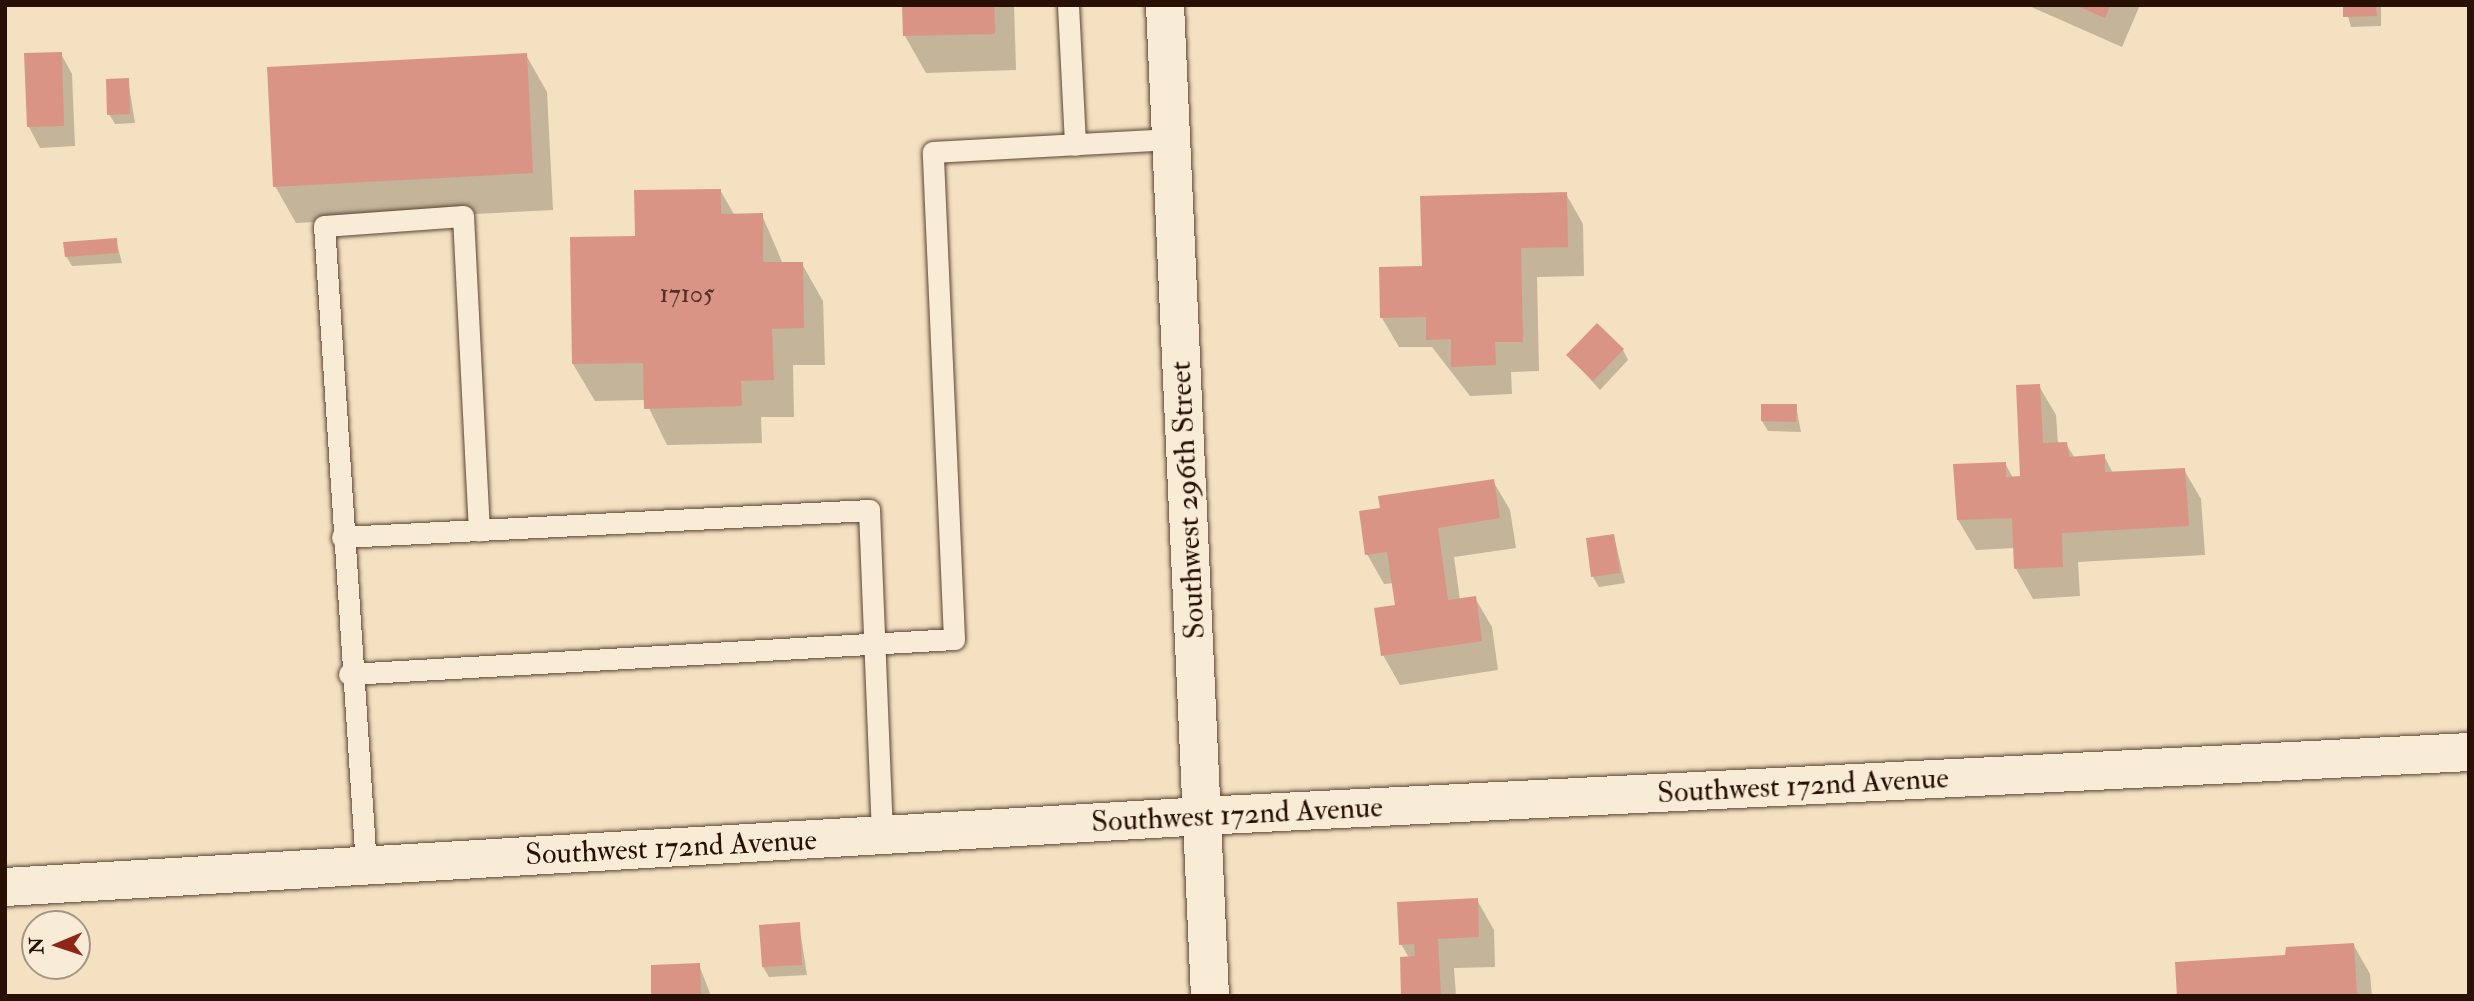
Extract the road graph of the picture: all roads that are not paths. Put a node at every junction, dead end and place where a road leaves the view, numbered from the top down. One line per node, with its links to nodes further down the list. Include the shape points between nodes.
1 (1068, 5): 4 (lane)
2 (1165, 5): 3 (street, Southwest 296th Street)
3 (1171, 139): 4 (lane); 10 (street, Southwest 296th Street)
4 (1075, 145): 7 (lane, via 933,152 954,639)
5 (479, 531): 6 (lane); 6 (lane, via 463,216 324,226); 7 (lane, via 869,510)
6 (342, 537): 8 (lane)
7 (875, 643): 8 (lane); 11 (lane)
8 (349, 674): 12 (lane)
9 (2469, 752): 10 (street, Southwest 172nd Avenue)
10 (1202, 816): 11 (street, Southwest 172nd Avenue); 14 (street, Southwest 296th Street)
11 (881, 836): 12 (street, Southwest 172nd Avenue)
12 (366, 866): 13 (street, Southwest 172nd Avenue)
13 (5, 887)
14 (1210, 996)

